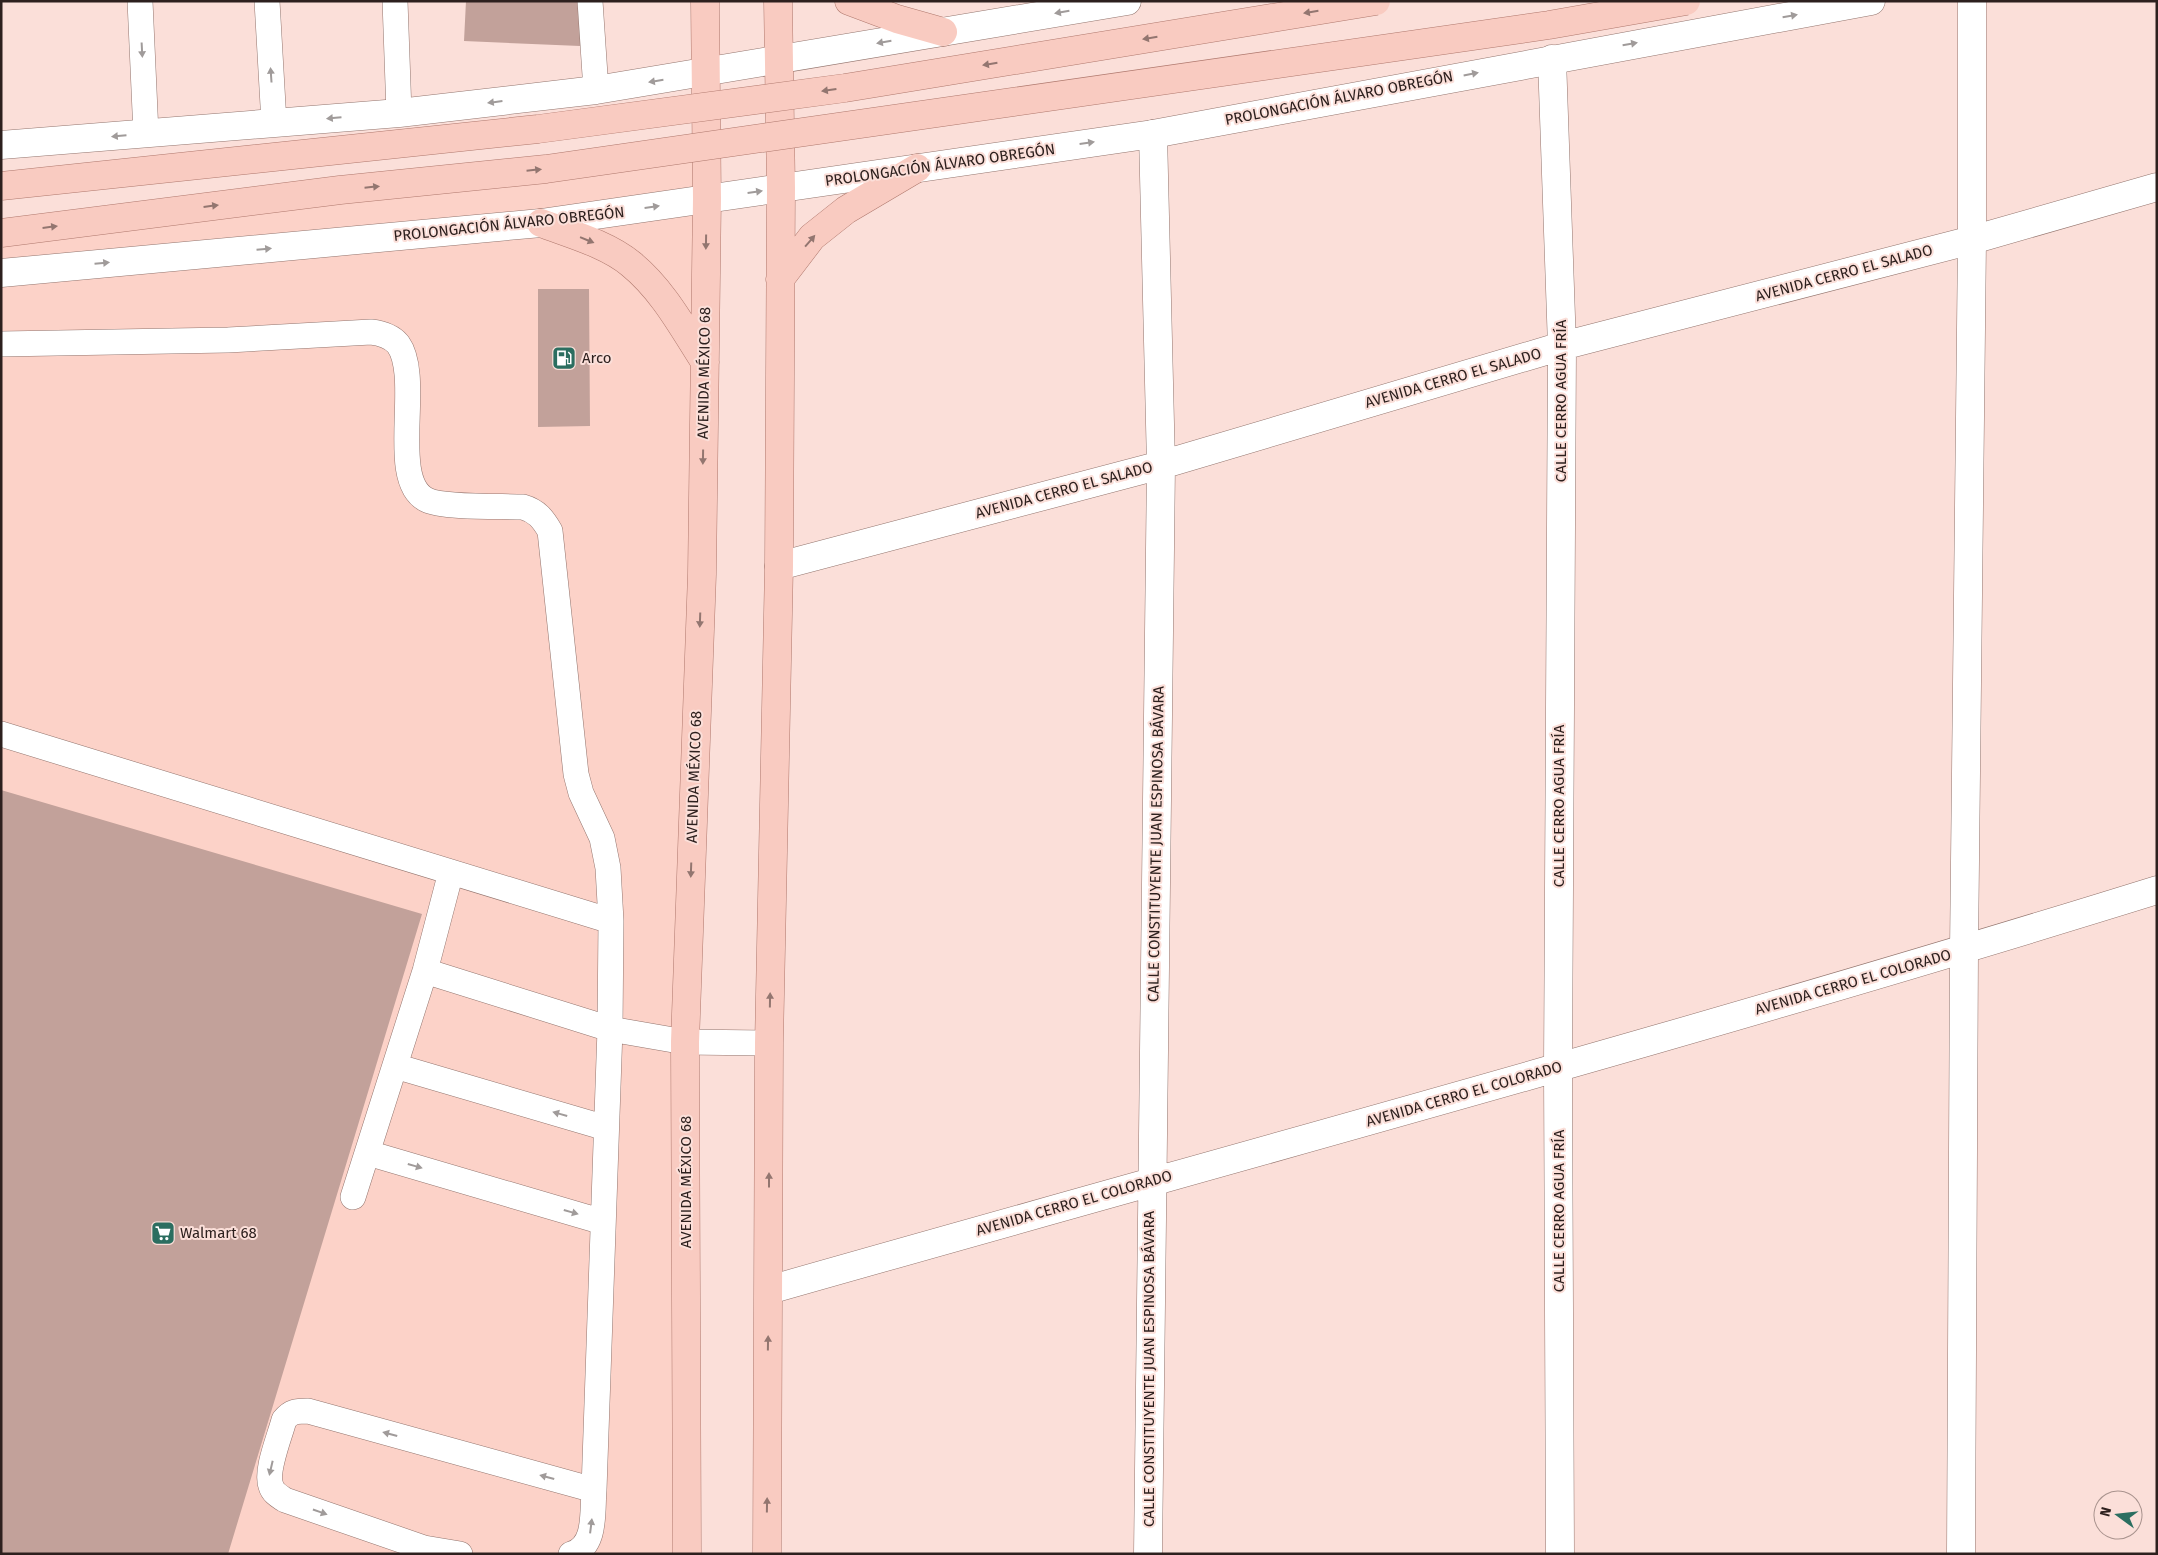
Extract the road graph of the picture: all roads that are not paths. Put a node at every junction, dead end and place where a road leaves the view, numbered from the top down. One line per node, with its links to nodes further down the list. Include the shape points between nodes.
1 (140, 1): 20 (lane, one-way to 20)
2 (267, 1): 19 (lane, one-way to 2)
3 (395, 1): 18 (lane)
4 (590, 1): 17 (lane)
5 (705, 1): 16 (main road, AVENIDA MÉXICO 68)
6 (778, 1): 15 (main road)
7 (849, 1): 13 (main road)
8 (1127, 1): 13 (street, one-way to 13)
9 (1376, 1): 24 (main road, one-way to 24, bridge, via 845,88 557,127)
10 (1686, 1): 29 (main road, one-way to 10, bridge, via 708,147 1549,26)
11 (1871, 1): 14 (street, PROLONGACIÓN ÁLVARO OBREGÓN, one-way to 11)
12 (1972, 1): 30 (street)
13 (942, 32): 15 (street, one-way to 15)
14 (1552, 59): 21 (street, PROLONGACIÓN ÁLVARO OBREGÓN, one-way to 14); 34 (street, CALLE CERRO AGUA FRÍA)
15 (780, 60): 16 (street); 26 (main road)
16 (705, 73): 17 (street, one-way to 17); 27 (main road, AVENIDA MÉXICO 68)
17 (596, 90): 18 (street, one-way to 18)
18 (399, 113): 19 (street, one-way to 19)
19 (274, 123): 20 (street)
20 (146, 134): 22 (street, one-way to 22)
21 (1153, 134): 23 (street, PROLONGACIÓN ÁLVARO OBREGÓN, one-way to 21); 36 (street, CALLE CONSTITUYENTE JUAN ESPINOSA BÁVARA)
22 (1, 145)
23 (917, 168): 26 (street, PROLONGACIÓN ÁLVARO OBREGÓN); 32 (main road, one-way to 23, via 812,237 846,210)
24 (1, 186)
25 (2157, 187): 30 (street, AVENIDA CERRO EL SALADO)
26 (782, 188): 27 (street, PROLONGACIÓN ÁLVARO OBREGÓN, one-way to 26); 32 (main road)
27 (707, 199): 28 (street, PROLONGACIÓN ÁLVARO OBREGÓN, one-way to 27); 35 (main road, AVENIDA MÉXICO 68, one-way to 35)
28 (541, 223): 31 (street, PROLONGACIÓN ÁLVARO OBREGÓN, one-way to 28); 35 (main road, one-way to 35, via 591,241 631,263 655,287)
29 (1, 233)
30 (1972, 240): 34 (street, AVENIDA CERRO EL SALADO); 42 (street)
31 (1, 273)
32 (780, 279): 37 (main road)
33 (1, 344): 41 (lane, via 228,340 370,332 398,344 406,369 410,478 418,494 434,503 523,507 537,513 550,531 576,774 581,793 602,838)
34 (1562, 346): 36 (street, AVENIDA CERRO EL SALADO); 48 (street, CALLE CERRO AGUA FRÍA)
35 (705, 362): 45 (main road, AVENIDA MÉXICO 68, one-way to 45, via 702,574)
36 (1161, 465): 37 (street, AVENIDA CERRO EL SALADO); 51 (street, CALLE CONSTITUYENTE JUAN ESPINOSA BÁVARA)
37 (779, 566): 46 (main road, one-way to 37)
38 (1, 734): 39 (lane)
39 (452, 872): 41 (lane); 43 (lane)
40 (2157, 890): 42 (street, AVENIDA CERRO EL COLORADO)
41 (612, 921): 44 (lane)
42 (1964, 950): 48 (street, AVENIDA CERRO EL COLORADO); 62 (street)
43 (425, 971): 44 (lane); 47 (lane)
44 (610, 1029): 45 (lane); 49 (lane)
45 (685, 1042): 46 (lane); 58 (main road, AVENIDA MÉXICO 68)
46 (769, 1043): 54 (main road, one-way to 46)
47 (395, 1066): 49 (lane, one-way to 47); 50 (lane)
48 (1558, 1068): 51 (street, AVENIDA CERRO EL COLORADO); 61 (street, CALLE CERRO AGUA FRÍA)
49 (606, 1128): 53 (lane)
50 (368, 1153): 52 (lane); 53 (lane, one-way to 53)
51 (1151, 1181): 54 (street, AVENIDA CERRO EL COLORADO); 60 (street, CALLE CONSTITUYENTE JUAN ESPINOSA BÁVARA)
52 (352, 1197)
53 (603, 1222): 55 (lane)
54 (769, 1290): 59 (main road, one-way to 54)
55 (594, 1490): 56 (lane, one-way to 56, via 308,1411 298,1411 284,1420 269,1475 275,1494 424,1548); 57 (lane, one-way to 55, via 585,1546 591,1533)
56 (460, 1554)
57 (571, 1554)
58 (686, 1554)
59 (766, 1554)
60 (1148, 1554)
61 (1560, 1554)
62 (1961, 1554)

